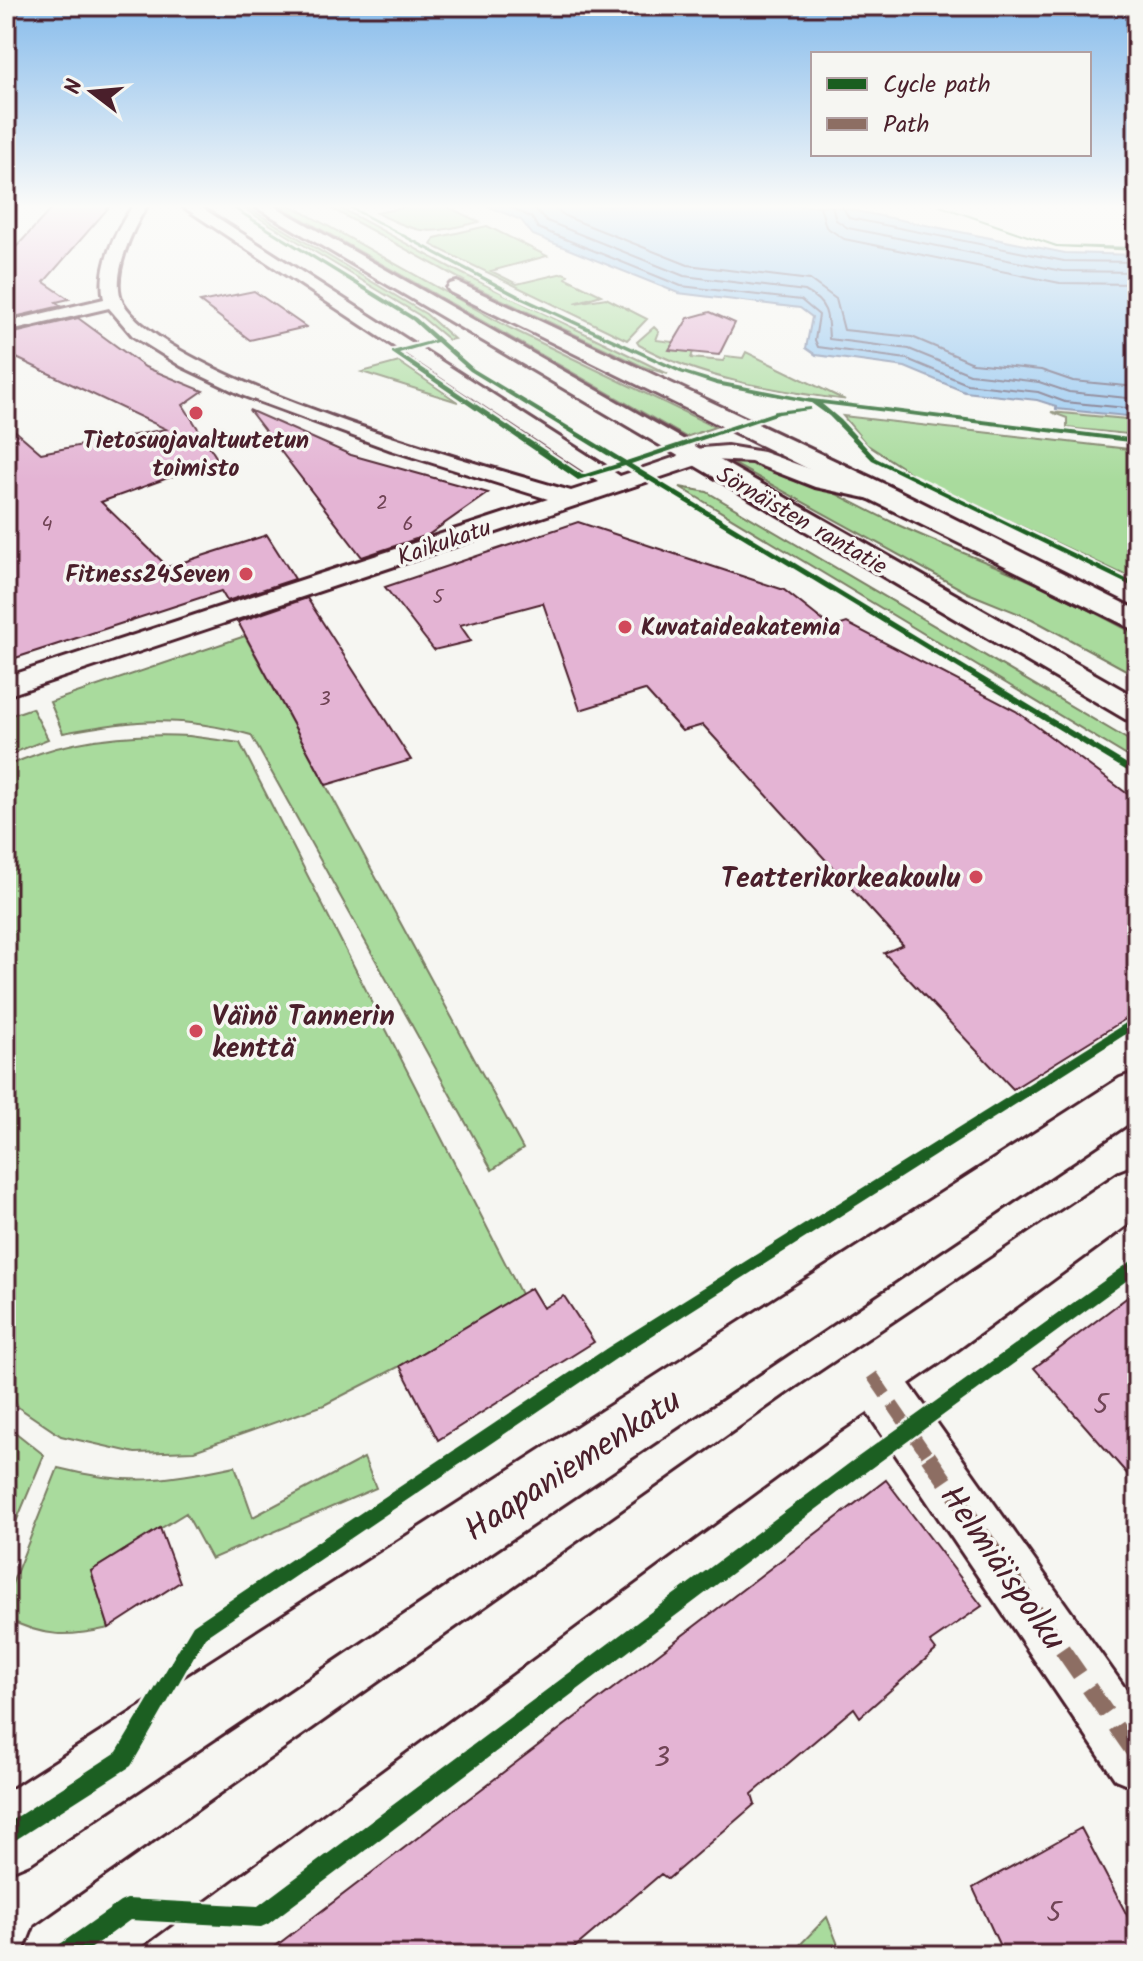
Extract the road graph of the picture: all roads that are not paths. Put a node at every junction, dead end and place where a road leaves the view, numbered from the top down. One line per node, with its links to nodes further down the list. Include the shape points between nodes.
1 (112, 298): 5 (street)
2 (334, 298): 8 (street)
3 (418, 298): 7 (main road, Sörnäisten rantatie)
4 (474, 298): 9 (main road, Sörnäisten rantatie)
5 (113, 302): 6 (street); 10 (street, via 148,338 245,389 383,441)
6 (6, 327)
7 (692, 458): 8 (street, Kaikukatu); 9 (street, Kaikukatu, via 722,452 754,455 824,482); 13 (main road, Sörnäisten rantatie)
8 (617, 484): 10 (street, Kaikukatu)
9 (885, 495): 11 (main road, Sörnäisten rantatie)
10 (572, 499): 12 (street, Kaikukatu)
11 (1137, 622)
12 (6, 687)
13 (1137, 712)
14 (1137, 1092): 18 (main road, Haapaniemenkatu)
15 (1137, 1189): 16 (main road)
16 (872, 1375): 17 (street, Helmiäispolku); 19 (main road)
17 (1137, 1757)
18 (6, 1836)
19 (64, 1955)

